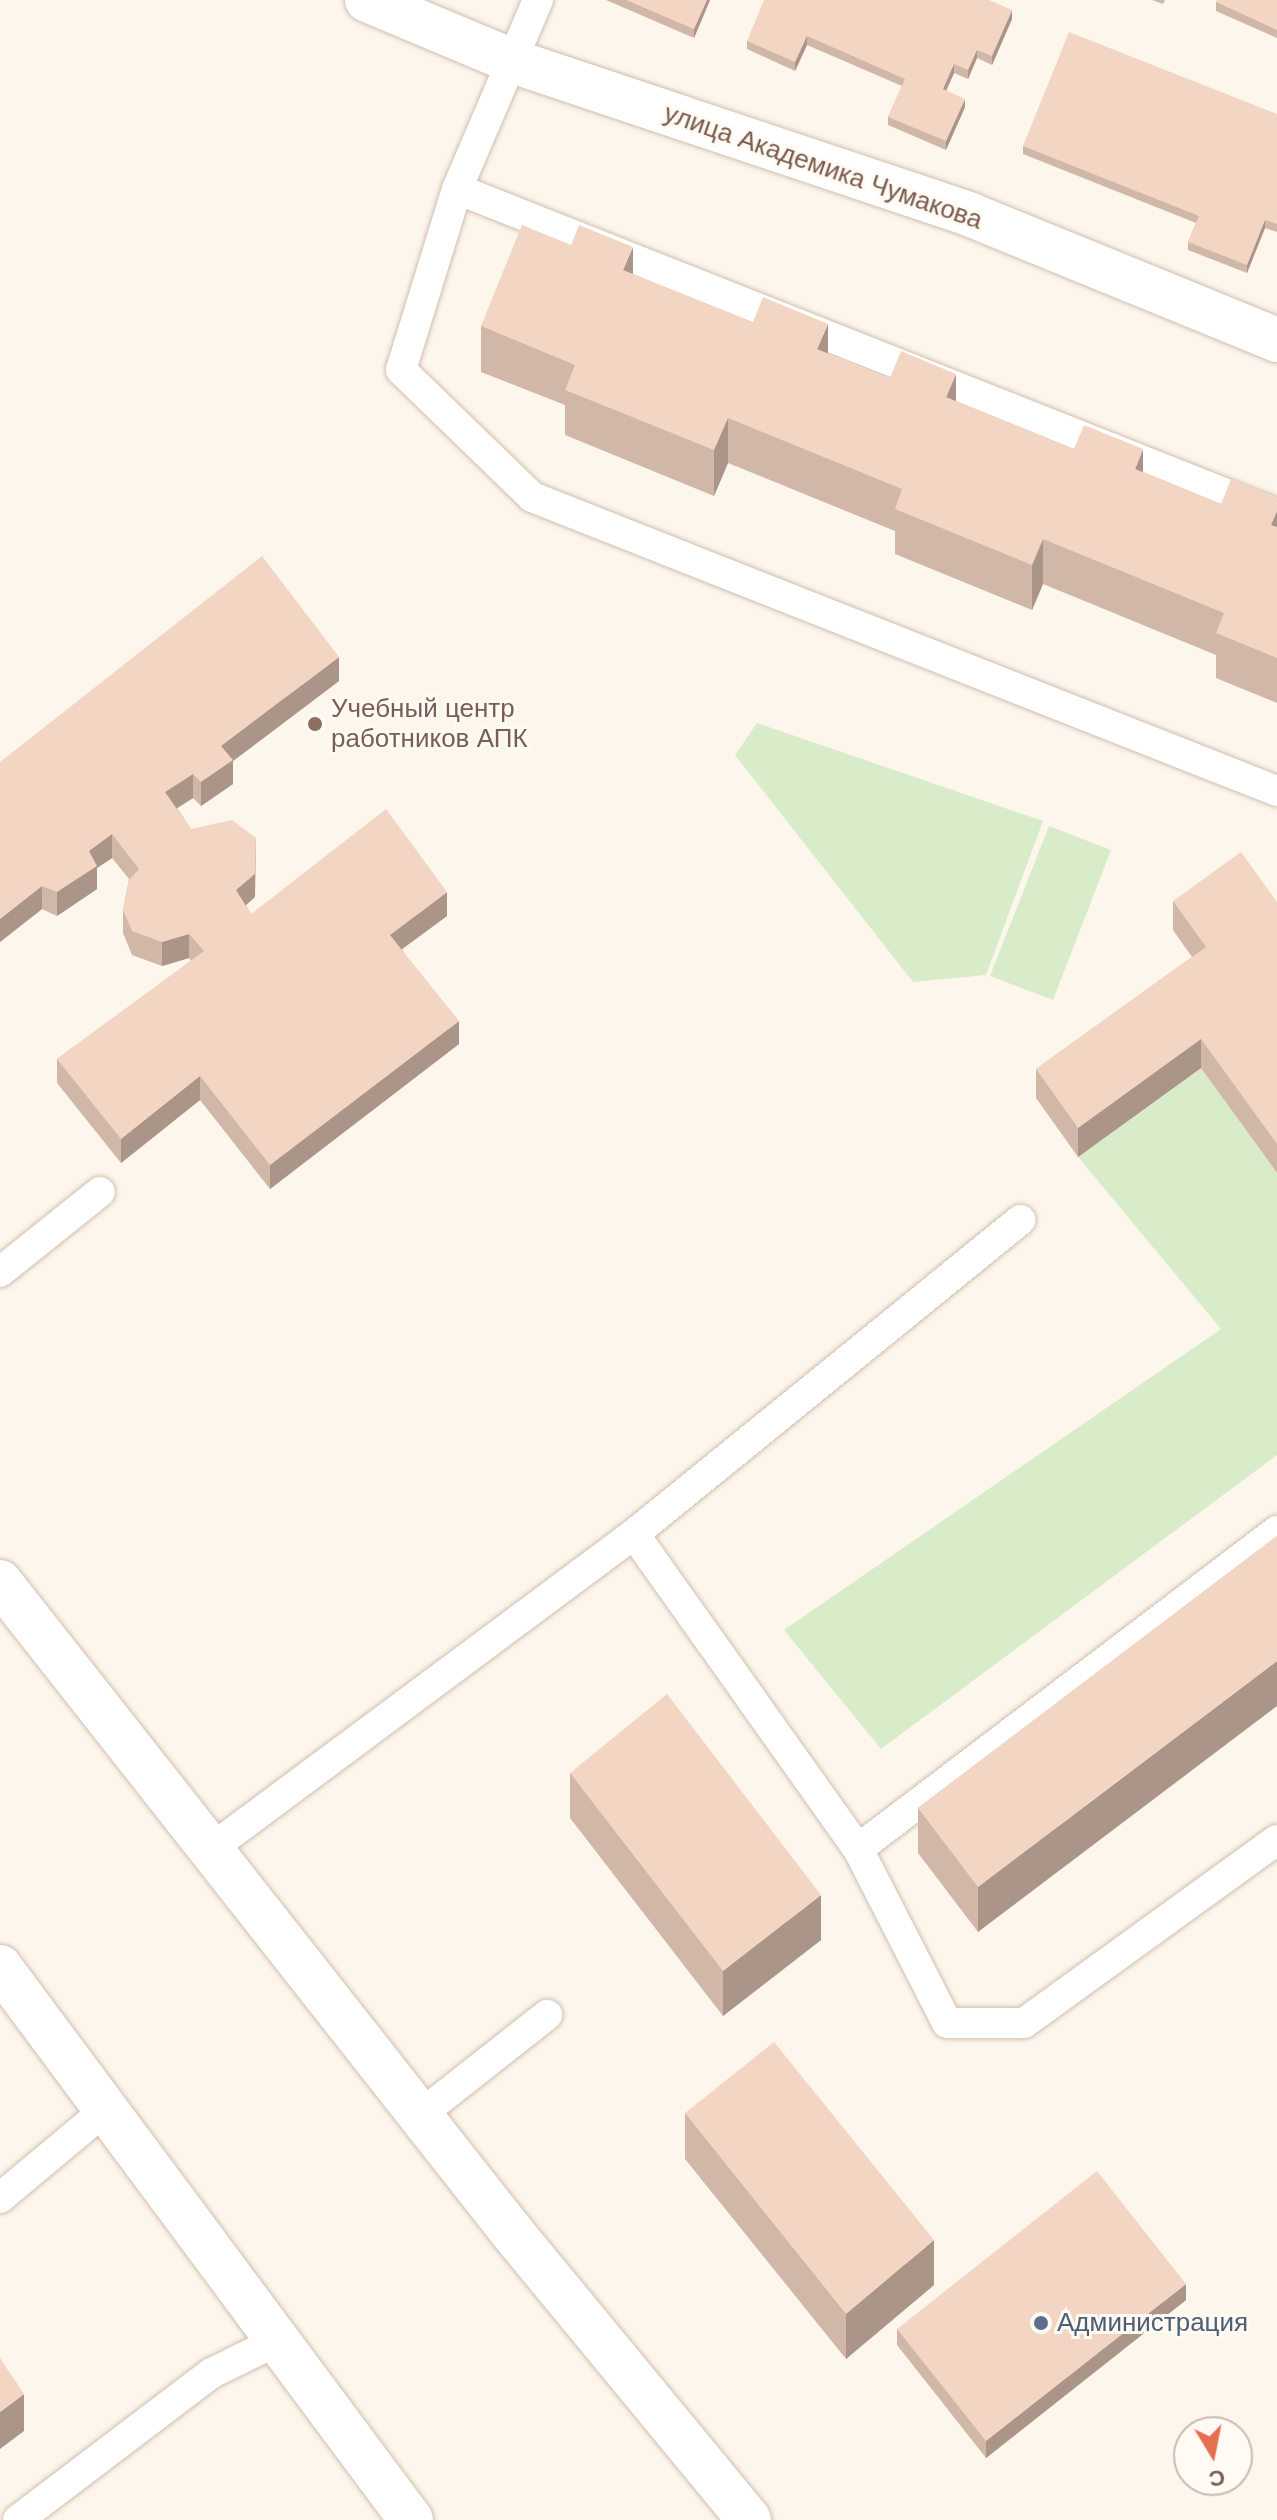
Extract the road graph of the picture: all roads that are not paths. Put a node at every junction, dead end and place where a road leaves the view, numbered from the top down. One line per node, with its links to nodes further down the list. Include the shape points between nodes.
1 (538, 0): 3 (lane)
2 (387, 5): 3 (street, улица Академика Чумакова)
3 (512, 61): 4 (lane); 5 (street, улица Академика Чумакова, via 971,215)
4 (457, 189): 6 (lane); 7 (lane, via 401,370 532,497)
5 (1277, 340)
6 (1277, 514)
7 (1277, 791)
8 (100, 1192): 10 (lane)
9 (1021, 1220): 12 (lane)
10 (0, 1272)
11 (1277, 1531): 16 (lane)
12 (634, 1534): 15 (lane); 16 (lane)
13 (0, 1582): 15 (street)
14 (1277, 1840): 16 (lane, via 1024,2023 947,2023)
15 (212, 1848): 20 (street)
16 (858, 1849)
17 (0, 1967): 19 (street)
18 (547, 2015): 20 (lane)
19 (110, 2106): 21 (lane); 22 (street)
20 (420, 2115): 25 (street)
21 (0, 2198)
22 (281, 2339): 23 (lane, via 212,2373); 24 (street)
23 (18, 2520)
24 (411, 2520)
25 (749, 2520)

